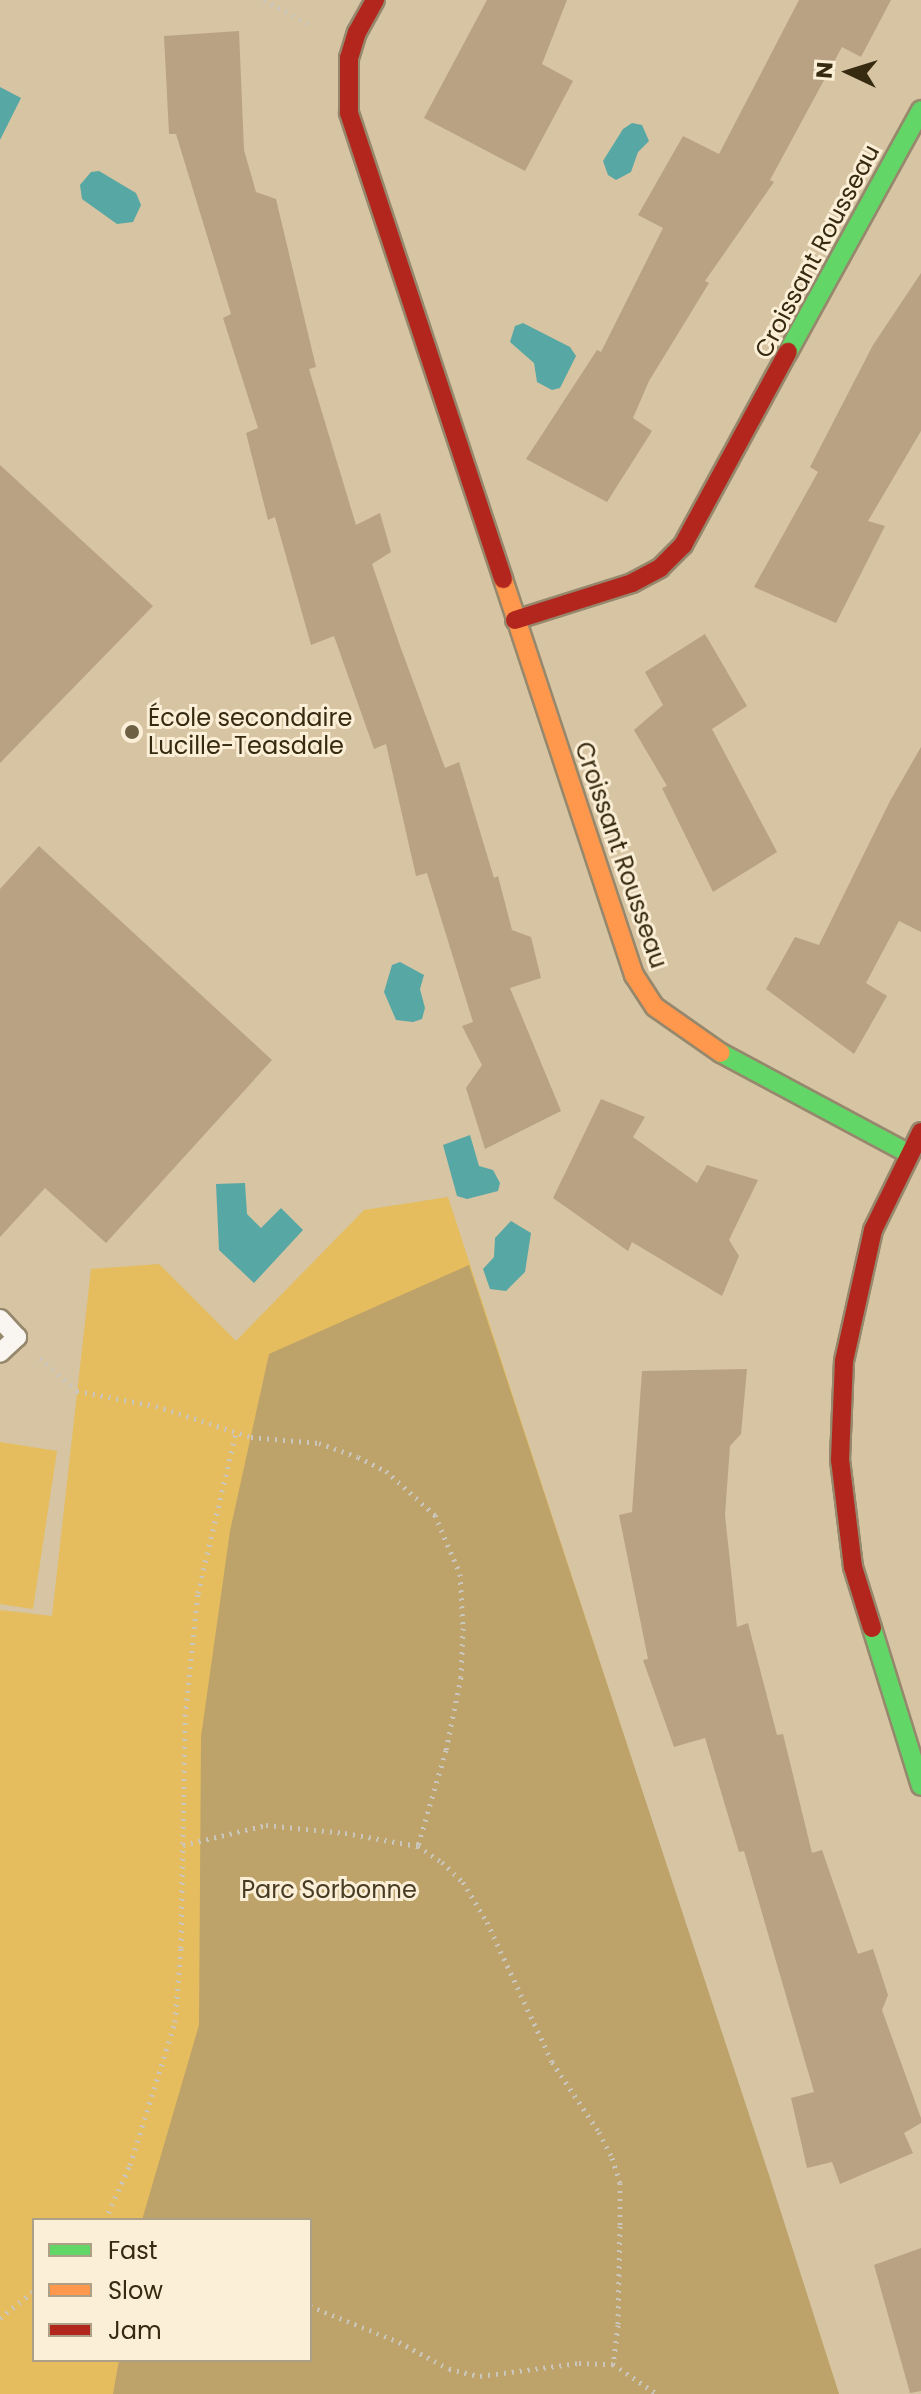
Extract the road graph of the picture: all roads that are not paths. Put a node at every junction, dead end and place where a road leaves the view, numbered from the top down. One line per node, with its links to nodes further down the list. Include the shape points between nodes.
1 (375, 0): 3 (street, Croissant Rousseau, via 349,58 349,113)
2 (921, 110): 3 (street, Croissant Rousseau, via 683,545 660,568 632,583)
3 (515, 620): 5 (street, Croissant Rousseau, via 634,975 655,1007 703,1044)
4 (921, 1132): 5 (street)
5 (909, 1154): 8 (street, via 873,1230 852,1310 840,1460 853,1567)
6 (0, 1319): 7 (lane, via 17,1337)
7 (0, 1353)
8 (921, 1786)

